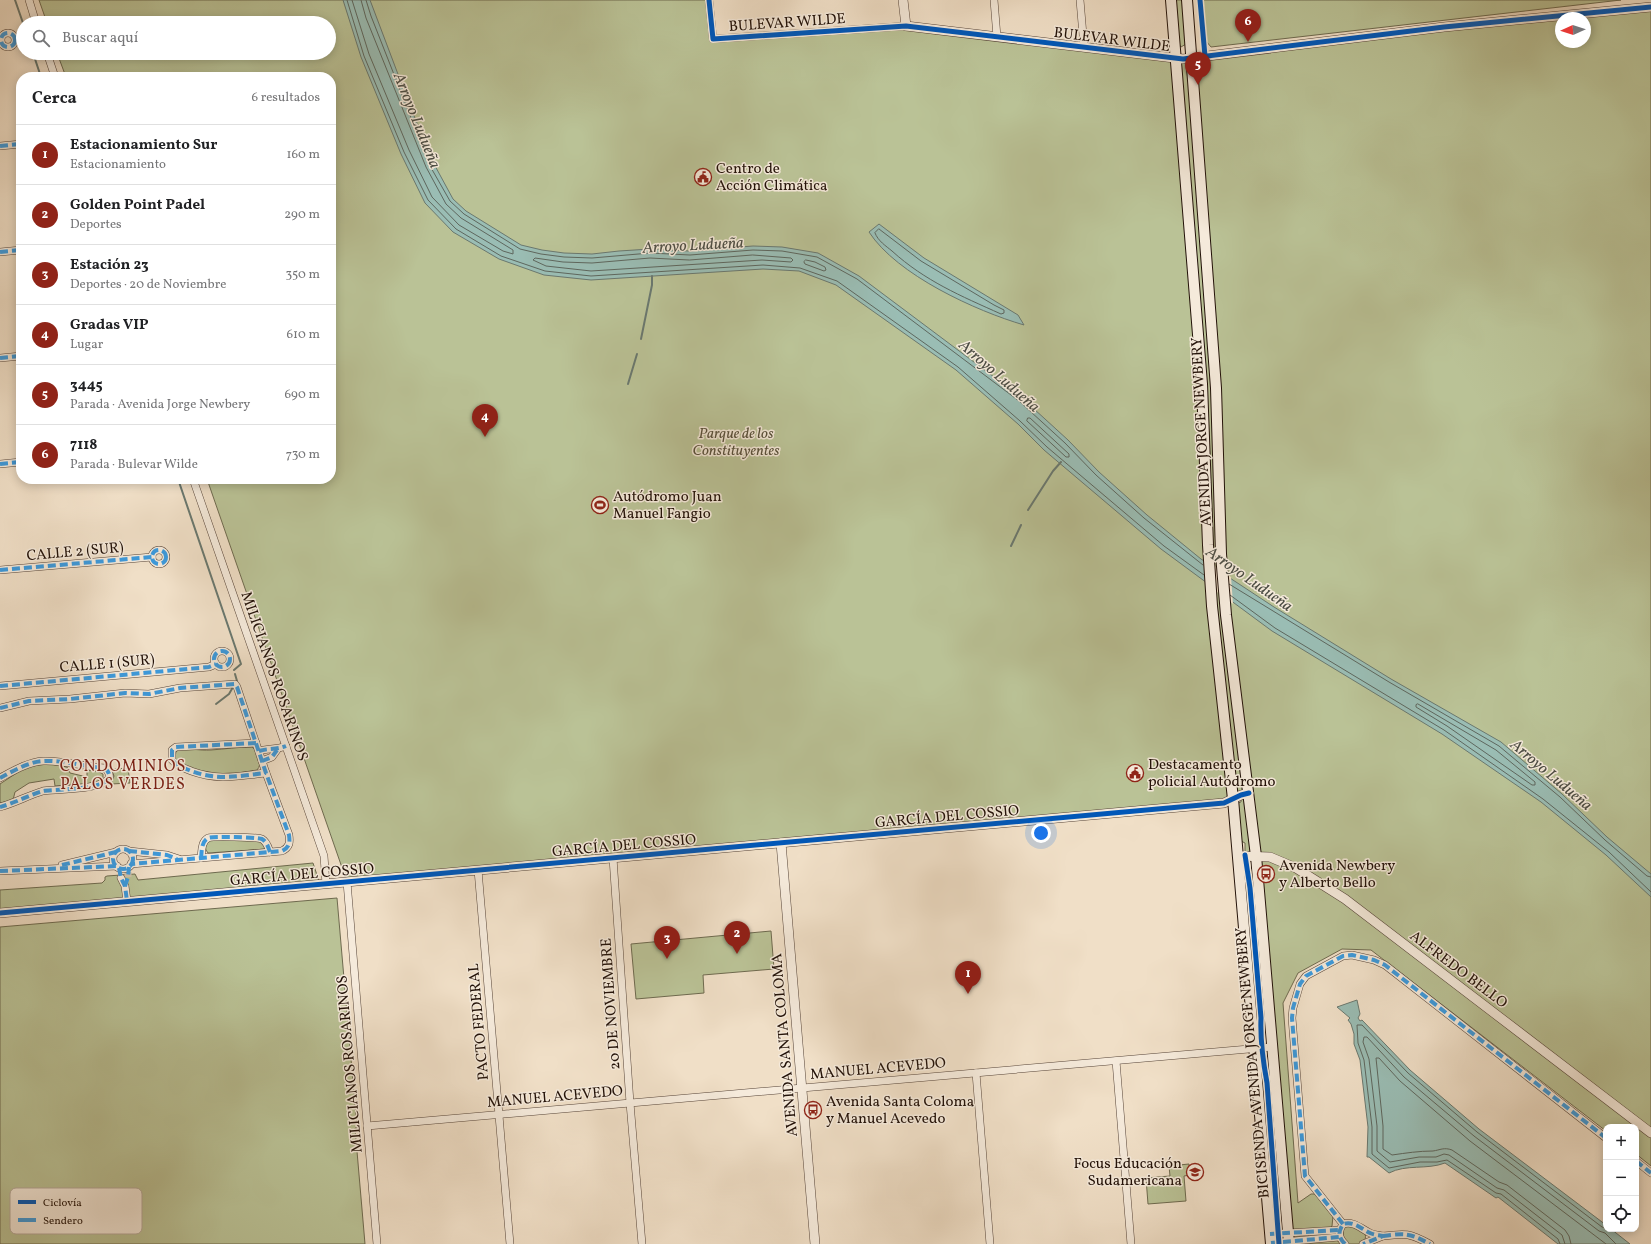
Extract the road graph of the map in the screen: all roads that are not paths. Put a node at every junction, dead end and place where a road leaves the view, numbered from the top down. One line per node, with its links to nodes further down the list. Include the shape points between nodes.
1 (28, 0): 9 (street)
2 (709, 0): 10 (street, BULEVAR WILDE, via 713,39)
3 (903, 0): 10 (street)
4 (994, 0): 11 (street)
5 (1080, 0): 12 (street)
6 (1171, 0): 13 (main road, AVENIDA JORGE NEWBERY)
7 (1187, 0): 14 (main road, AVENIDA JORGE NEWBERY)
8 (1651, 7): 14 (street, BULEVAR WILDE, via 1444,27)
9 (34, 16)
10 (906, 26): 11 (street, BULEVAR WILDE)
11 (997, 37): 12 (street, BULEVAR WILDE)
12 (1084, 47): 13 (street, BULEVAR WILDE)
13 (1176, 58): 14 (street, BULEVAR WILDE); 39 (main road, AVENIDA JORGE NEWBERY, via 1202,384 1212,606)
14 (1191, 58): 38 (main road, AVENIDA JORGE NEWBERY, via 1216,388 1221,554 1226,615)
15 (49, 60): 16 (street)
16 (53, 72)
17 (16, 144): 18 (street)
18 (0, 146)
19 (16, 250): 20 (street)
20 (0, 252)
21 (16, 356): 22 (street)
22 (0, 358)
23 (16, 462): 24 (street)
24 (0, 464)
25 (195, 484): 32 (street, MILICIANOS ROSARINOS)
26 (152, 557): 27 (street, CALLE 2 (SUR))
27 (0, 570)
28 (216, 664): 29 (street, CALLE 1 (SUR), via 209,667)
29 (0, 686)
30 (0, 708): 31 (street, via 35,700 148,694 180,688 231,684 237,687)
31 (256, 743): 34 (street); 36 (street, via 176,747 172,750 172,760 186,769 212,777)
32 (286, 746): 33 (street); 55 (street, MILICIANOS ROSARINOS, via 324,856)
33 (276, 750): 34 (street, via 268,748); 35 (street, via 272,757)
34 (258, 751): 35 (street)
35 (262, 761): 36 (street)
36 (266, 773): 44 (street, via 290,840 286,849)
37 (0, 778): 40 (street, via 26,765 43,761 105,768 110,776 103,784 44,791)
38 (1249, 793): 39 (street, GARCÍA DEL COSSIO); 46 (main road, AVENIDA JORGE NEWBERY)
39 (1233, 799): 41 (street, GARCÍA DEL COSSIO, via 1224,803); 45 (main road, AVENIDA JORGE NEWBERY)
40 (0, 807)
41 (782, 843): 48 (street, GARCÍA DEL COSSIO); 62 (street, AVENIDA SANTA COLOMA)
42 (129, 851): 43 (street, via 123,849); 49 (street, via 167,855); 53 (street, via 132,856)
43 (116, 852): 50 (street); 53 (street, via 114,861)
44 (270, 852): 47 (street); 47 (street, via 268,844 252,837 213,836 203,843)
45 (1238, 856): 46 (street, ALFREDO BELLO); 59 (main road, AVENIDA JORGE NEWBERY)
46 (1256, 856): 58 (main road, AVENIDA JORGE NEWBERY); 66 (street, ALFREDO BELLO, via 1270,857 1296,868 1345,899)
47 (202, 858): 49 (street)
48 (613, 858): 51 (street, GARCÍA DEL COSSIO); 63 (street, 20 DE NOVIEMBRE)
49 (181, 860): 53 (street)
50 (52, 868): 52 (street); 53 (street)
51 (478, 870): 54 (street, GARCÍA DEL COSSIO); 64 (street, PACTO FEDERAL)
52 (0, 871)
53 (124, 871): 56 (street)
54 (347, 882): 55 (street, GARCÍA DEL COSSIO); 65 (street, MILICIANOS ROSARINOS)
55 (326, 884): 56 (street, GARCÍA DEL COSSIO)
56 (127, 902): 57 (street, GARCÍA DEL COSSIO)
57 (0, 913)
58 (1272, 1047): 59 (street, MANUEL ACEVEDO); 74 (main road, AVENIDA JORGE NEWBERY)
59 (1254, 1049): 60 (street, MANUEL ACEVEDO); 73 (main road, AVENIDA JORGE NEWBERY)
60 (1116, 1061): 61 (street, MANUEL ACEVEDO); 80 (street)
61 (976, 1073): 62 (street, MANUEL ACEVEDO); 79 (street)
62 (802, 1088): 63 (street, MANUEL ACEVEDO); 78 (street, AVENIDA SANTA COLOMA)
63 (630, 1103): 64 (street, MANUEL ACEVEDO); 77 (street, 20 DE NOVIEMBRE)
64 (499, 1114): 65 (street, MANUEL ACEVEDO); 76 (street, PACTO FEDERAL)
65 (367, 1126): 75 (street, MILICIANOS ROSARINOS)
66 (1651, 1133)
67 (1603, 1136): 71 (street, via 1385,965 1352,955 1343,956 1306,976 1300,984 1292,1018 1305,1176)
68 (1639, 1163): 69 (street)
69 (1651, 1173)
70 (1363, 1228): 71 (street, via 1348,1223); 72 (street, via 1371,1234); 82 (street, via 1366,1236)
71 (1340, 1230): 74 (street); 81 (street)
72 (1383, 1236): 82 (street); 83 (street, via 1405,1233)
73 (1271, 1240): 74 (street)
74 (1288, 1240)
75 (377, 1244)
76 (510, 1244)
77 (642, 1244)
78 (815, 1244)
79 (990, 1244)
80 (1131, 1244)
81 (1345, 1244)
82 (1363, 1244)
83 (1430, 1244)

